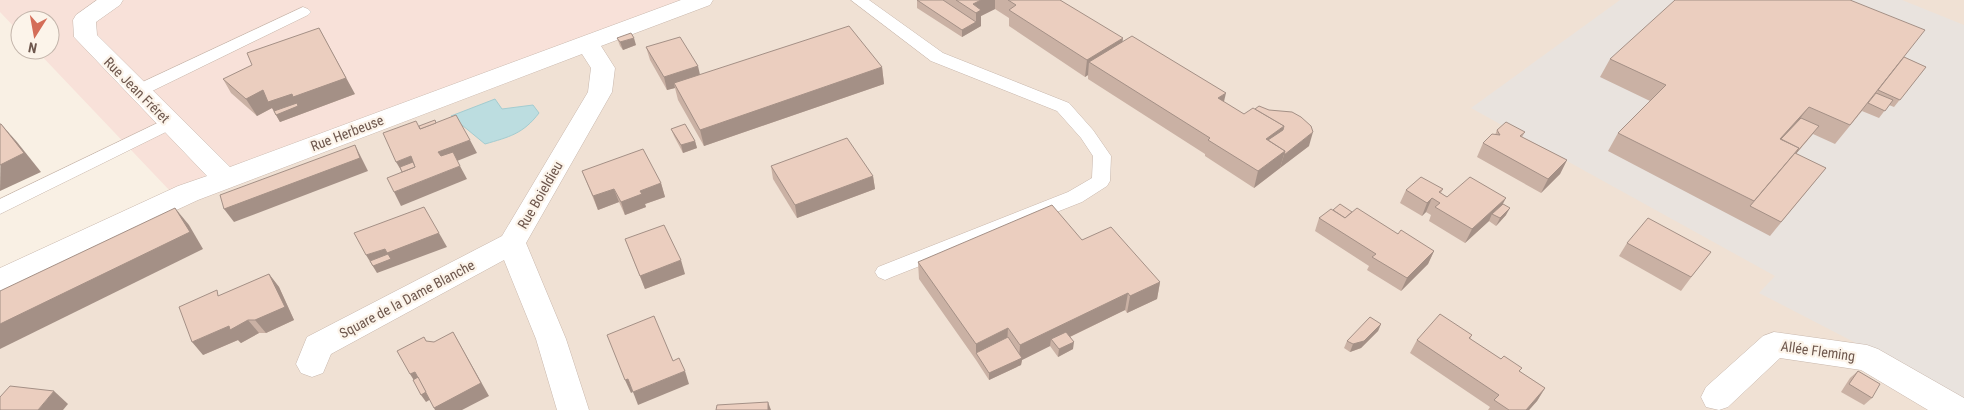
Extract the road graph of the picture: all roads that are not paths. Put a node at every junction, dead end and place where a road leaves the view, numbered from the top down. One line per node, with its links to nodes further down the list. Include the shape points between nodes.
1 (112, 0): 6 (street, Rue Jean Fréret, via 84,20 86,37)
2 (702, 0): 5 (street, Rue Herbeuse)
3 (859, 0): 11 (lane, via 937,57 1063,107 1102,156 1101,181 1075,197)
4 (303, 12): 6 (lane)
5 (587, 43): 8 (street, Rue Herbeuse); 10 (street, Rue Boieldieu, via 603,68 600,92)
6 (138, 91): 7 (street, Rue Jean Fréret)
7 (170, 123): 8 (street, Rue Jean Fréret); 9 (lane)
8 (225, 178): 12 (street, Rue Herbeuse)
9 (0, 207)
10 (512, 243): 13 (street, Square de la Dame Blanche, via 318,346); 15 (street, Rue Boieldieu, via 551,339)
11 (885, 272)
12 (0, 281)
13 (312, 364)
14 (1717, 397): 16 (street, Allée Fleming, via 1774,345 1867,358)
15 (573, 410)
16 (1956, 410)

